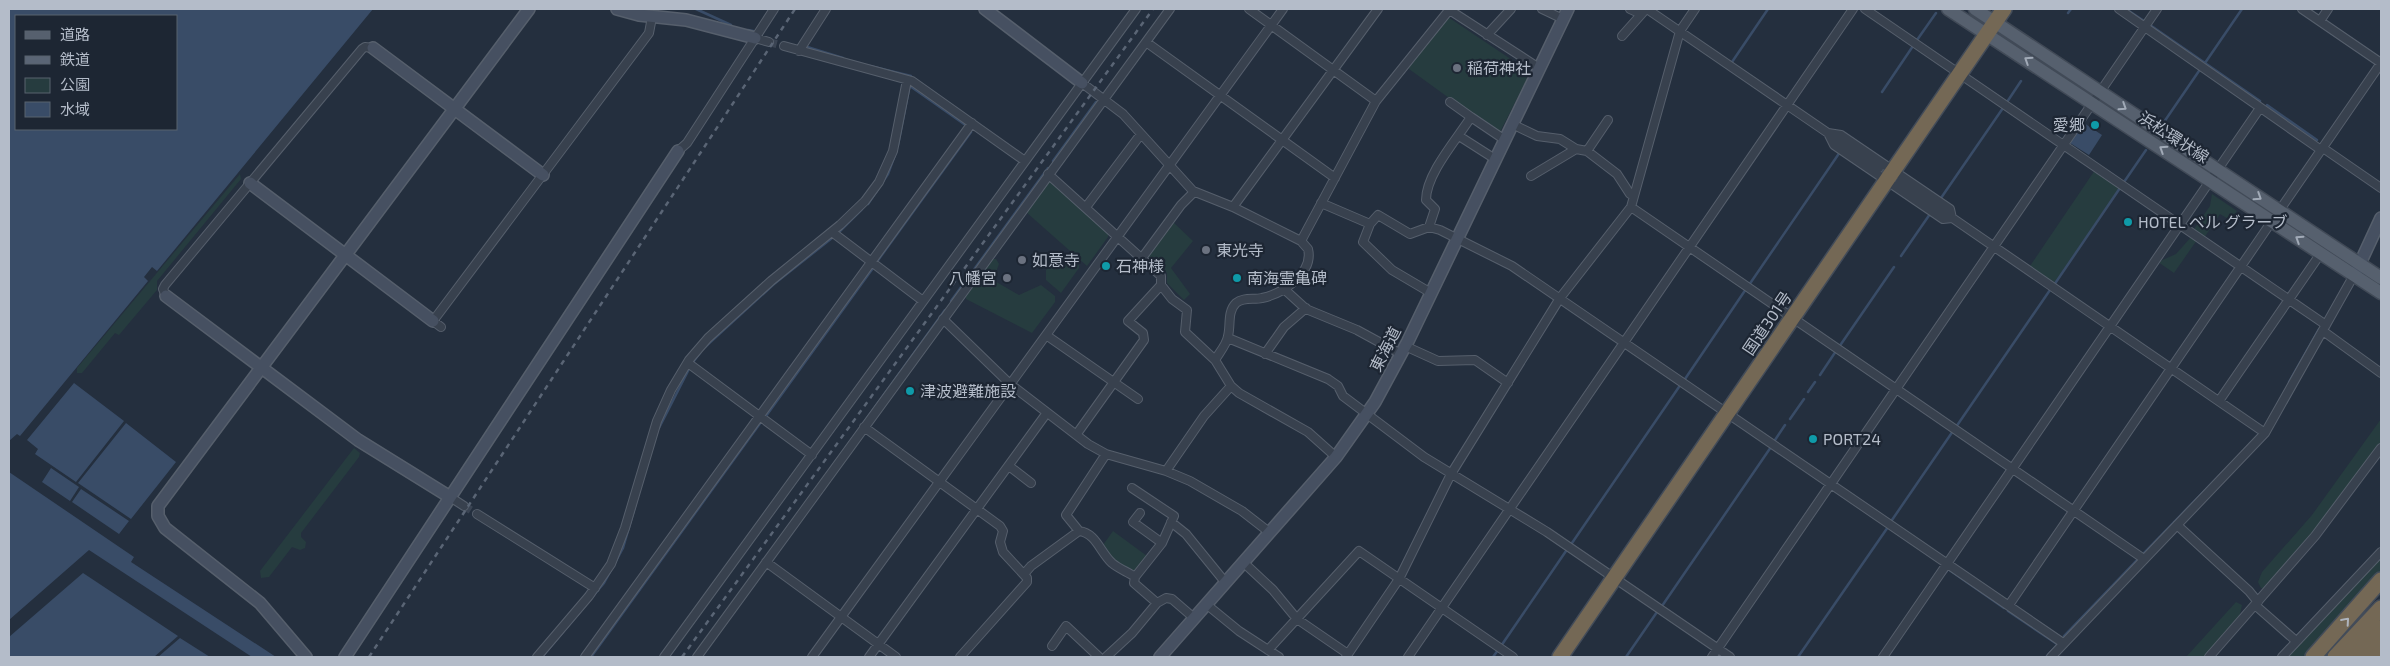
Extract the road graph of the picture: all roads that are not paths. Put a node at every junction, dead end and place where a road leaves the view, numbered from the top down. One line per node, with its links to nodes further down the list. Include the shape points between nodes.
1 (529, 9): 55 (street)
2 (617, 9): 28 (street)
3 (774, 9): 36 (street)
4 (826, 9): 41 (street)
5 (985, 9): 47 (street)
6 (1136, 9): 47 (street)
7 (1170, 9): 38 (street)
8 (1249, 9): 30 (street)
9 (1283, 9): 30 (street)
10 (1378, 9): 44 (street)
11 (1449, 9): 34 (street); 51 (street)
12 (1511, 9): 34 (street)
13 (1542, 9): 27 (street)
14 (1630, 9): 25 (street)
15 (1695, 9): 33 (street)
16 (1853, 9): 53 (street)
17 (1865, 9): 45 (street)
18 (1948, 9): 32 (main road, 浜松環状線)
19 (1975, 9): 32 (main road, 浜松環状線)
20 (2004, 9): 32 (highway, 国道301号)
21 (2120, 9): 31 (street)
22 (2157, 9): 31 (street)
23 (2302, 9): 29 (street)
24 (2328, 9): 29 (street)
25 (1645, 11): 33 (street); 35 (street)
26 (666, 13): 28 (street); 36 (street)
27 (1566, 14): 43 (street, 東海道)
28 (652, 17): 74 (street, via 649,33)
29 (2320, 21): 42 (street)
30 (1271, 25): 44 (street); 48 (street)
31 (2145, 26): 49 (street); 54 (street)
32 (1991, 27): 45 (highway, 国道301号); 49 (main road, 浜松環状線)
33 (1680, 31): 53 (street); 82 (street)
34 (1487, 35): 43 (street)
35 (1622, 36)
36 (755, 38): 37 (street); 68 (street, via 691,137)
37 (769, 42)
38 (1146, 42): 48 (street); 50 (street)
39 (784, 46): 41 (street)
40 (373, 48): 55 (street); 79 (street, via 362,49)
41 (799, 51): 46 (street)
42 (2381, 63): 67 (street)
43 (1539, 68): 59 (street, 東海道)
44 (1333, 70): 51 (street); 64 (street)
45 (1959, 74): 65 (street); 75 (highway, 国道301号)
46 (907, 80): 58 (street); 93 (street, via 897,133 885,172 869,196)
47 (1082, 83): 50 (street); 71 (street)
48 (1220, 96): 64 (street); 72 (street)
49 (2096, 97): 65 (street); 76 (main road, 浜松環状線)
50 (1103, 99): 61 (street, via 1123,114); 73 (street)
51 (1376, 101): 78 (street)
52 (1450, 102): 56 (street)
53 (1787, 105): 60 (street); 98 (street)
54 (2260, 108): 67 (street); 76 (street)
55 (454, 109): 74 (street); 100 (street)
56 (1471, 117): 62 (street); 63 (street)
57 (1608, 120): 69 (street)
58 (972, 124): 71 (street); 102 (street)
59 (1512, 124): 63 (street, 東海道); 66 (street, via 1537,136 1560,139)
60 (1828, 133): 75 (street); 75 (street, via 1841,135); 75 (street, via 1834,144)
61 (1141, 134): 72 (street); 84 (street)
62 (1459, 136): 70 (street); 92 (street, via 1437,169 1428,192 1426,200 1435,210)
63 (1504, 140): 70 (street, 東海道)
64 (1282, 141): 78 (street); 85 (street)
65 (2063, 145): 91 (street); 97 (street)
66 (1576, 149): 69 (street); 77 (street)
67 (2322, 149): 80 (street); 87 (street)
68 (678, 151): 156 (street)
69 (1586, 151): 82 (street, via 1617,174)
70 (1495, 159): 95 (street, 東海道)
71 (1025, 161): 113 (street)
72 (1169, 165): 81 (street); 94 (street)
73 (1048, 174): 84 (street); 115 (street)
74 (542, 175): 117 (street)
75 (1890, 175): 88 (street); 88 (street, via 1943,219); 88 (street, via 1950,209); 116 (highway, 国道301号)
76 (2214, 175): 87 (main road, 浜松環状線); 91 (street)
77 (1531, 176)
78 (1335, 178): 83 (street)
79 (250, 183): 100 (street); 110 (street, via 165,285)
80 (2381, 188)
81 (1194, 192): 85 (street); 101 (street)
82 (1634, 195): 86 (street)
83 (1321, 203): 90 (street); 96 (street)
84 (1086, 207): 94 (street)
85 (1234, 207): 96 (street)
86 (1631, 207): 98 (street); 111 (street)
87 (2276, 216): 99 (main road, 浜松環状線, one-way to 87); 103 (street); 104 (main road, 浜松環状線)
88 (1952, 218): 97 (street)
89 (2381, 218): 104 (street)
90 (1370, 224): 92 (street, via 1378,215 1410,234); 108 (street, via 1363,242 1392,270)
91 (2180, 225): 103 (street); 118 (street)
92 (1429, 227): 95 (street)
93 (832, 232): 102 (street); 126 (street, via 771,281 715,332)
94 (1118, 236): 101 (street); 120 (street)
95 (1458, 237): 108 (street, 東海道); 111 (street)
96 (1301, 241): 107 (street, via 1308,249 1309,259 1297,279)
97 (1994, 246): 118 (street); 134 (street)
98 (1690, 247): 116 (street); 122 (street)
99 (2321, 253): 104 (main road, 浜松環状線); 112 (street)
100 (345, 254): 117 (street); 127 (street)
101 (1142, 258): 106 (street, via 1161,276)
102 (871, 263): 113 (street); 140 (street)
103 (2241, 267): 112 (street); 128 (street)
104 (2357, 270): 105 (main road, 浜松環状線); 109 (main road, 浜松環状線); 119 (street)
105 (2381, 278)
106 (1161, 285): 125 (street, via 1187,310 1185,332); 130 (street, via 1128,322 1143,333 1144,340)
107 (1283, 288): 114 (street); 121 (street, via 1269,296 1237,302 1230,314)
108 (1431, 293): 123 (street, 東海道)
109 (2381, 293)
110 (166, 296): 127 (street)
111 (1560, 298): 122 (street); 131 (street)
112 (2289, 300): 119 (street); 136 (street)
113 (923, 301): 146 (street)
114 (1306, 308): 123 (street); 124 (street, via 1284,327)
115 (943, 318): 132 (street); 141 (street)
116 (1792, 318): 134 (street); 137 (highway, 国道301号)
117 (437, 324)
118 (2110, 327): 128 (street); 149 (street)
119 (2324, 328): 129 (street); 142 (street)
120 (1046, 335): 130 (street); 132 (street)
121 (1228, 338): 124 (street); 125 (street)
122 (1624, 342): 137 (street); 159 (street)
123 (1403, 350): 131 (street, via 1438,361 1475,360); 139 (street, 東海道)
124 (1266, 354): 139 (street, via 1328,379 1338,386 1343,396)
125 (1215, 360): 133 (street)
126 (688, 363): 140 (street); 179 (street, via 657,421 619,546)
127 (261, 367): 156 (street, via 367,447); 198 (street, via 163,498 158,506 158,516 165,528 260,603)
128 (2171, 368): 136 (street); 160 (street)
129 (2381, 373)
130 (1113, 381): 135 (street); 143 (street)
131 (1508, 383): 151 (street)
132 (1010, 384): 138 (street); 152 (street)
133 (1231, 386): 147 (street, via 1308,432); 150 (street, via 1204,416)
134 (1896, 389): 149 (street); 154 (street)
135 (1138, 399)
136 (2219, 401): 142 (street)
137 (1727, 412): 154 (street); 175 (highway, 国道301号)
138 (1046, 414): 143 (street); 148 (street)
139 (1367, 414): 147 (street, 東海道); 151 (street)
140 (760, 416): 146 (street); 201 (street)
141 (864, 427): 152 (street); 170 (street)
142 (2265, 433): 164 (street)
143 (1076, 435): 145 (street)
144 (2381, 448): 181 (street, via 2315,536)
145 (1106, 454): 150 (street); 165 (street, via 1066,515)
146 (812, 455): 202 (street)
147 (1336, 457): 166 (street, 東海道)
148 (1009, 466): 153 (street); 158 (street)
149 (2013, 469): 160 (street); 172 (street)
150 (1166, 471): 166 (street, via 1222,498)
151 (1452, 474): 159 (street); 176 (street)
152 (939, 482): 158 (street); 186 (street)
153 (1031, 482)
154 (1831, 483): 172 (street); 195 (street)
155 (1132, 488): 163 (street, via 1174,516)
156 (450, 497): 157 (street); 199 (street)
157 (464, 506)
158 (977, 509): 173 (street, via 1000,526 1003,552); 192 (street)
159 (1510, 510): 175 (street); 184 (street)
160 (2073, 511): 169 (street); 183 (street)
161 (1140, 513): 167 (street, via 1133,522)
162 (477, 514): 179 (street)
163 (1171, 522): 167 (street); 178 (street, via 1186,534)
164 (2177, 525): 169 (street); 181 (street, via 2249,590)
165 (1079, 531): 173 (street); 174 (street, via 1097,541 1112,562)
166 (1269, 532): 171 (street, 東海道)
167 (1162, 543): 174 (street)
168 (2381, 552): 190 (street)
169 (2144, 559): 191 (street)
170 (766, 562): 186 (street); 203 (street)
171 (1243, 562): 178 (street, 東海道); 188 (street)
172 (1948, 564): 183 (street); 217 (street)
173 (1024, 574): 207 (street, via 1027,582)
174 (1135, 577): 180 (street, via 1134,583)
175 (1614, 578): 195 (street); 214 (highway, 国道301号)
176 (1400, 579): 184 (street); 188 (street, via 1359,551); 197 (street)
177 (2381, 580): 221 (highway, one-way to 177)
178 (1225, 582): 182 (street, 東海道)
179 (595, 588): 200 (street)
180 (1158, 603): 187 (street, via 1169,598); 209 (street)
181 (2257, 603): 190 (street); 219 (street)
182 (1206, 604): 187 (street, 東海道); 196 (street)
183 (2008, 605): 191 (street)
184 (1442, 608): 212 (street); 213 (street)
185 (2381, 608): 222 (highway)
186 (841, 617): 192 (street); 204 (street)
187 (1194, 618): 210 (street, 東海道)
188 (1297, 618): 196 (street); 197 (street)
189 (2381, 628): 223 (highway)
190 (2296, 641): 220 (street)
191 (2063, 643): 218 (street)
192 (879, 644): 205 (street); 206 (street)
193 (2381, 645): 224 (highway)
194 (1052, 646): 208 (street, via 1066,626)
195 (1718, 649): 215 (street); 216 (street)
196 (1268, 650): 211 (street)
197 (1347, 656)
198 (306, 657)
199 (345, 657)
200 (537, 657)
201 (585, 657)
202 (664, 657)
203 (697, 657)
204 (812, 657)
205 (869, 657)
206 (896, 657)
207 (960, 657)
208 (1099, 657)
209 (1106, 657)
210 (1160, 657)
211 (1279, 657)
212 (1408, 657)
213 (1513, 657)
214 (1560, 657)
215 (1712, 657)
216 (1730, 657)
217 (1883, 657)
218 (2052, 657)
219 (2209, 657)
220 (2282, 657)
221 (2313, 657)
222 (2335, 657)
223 (2354, 657)
224 (2368, 657)

